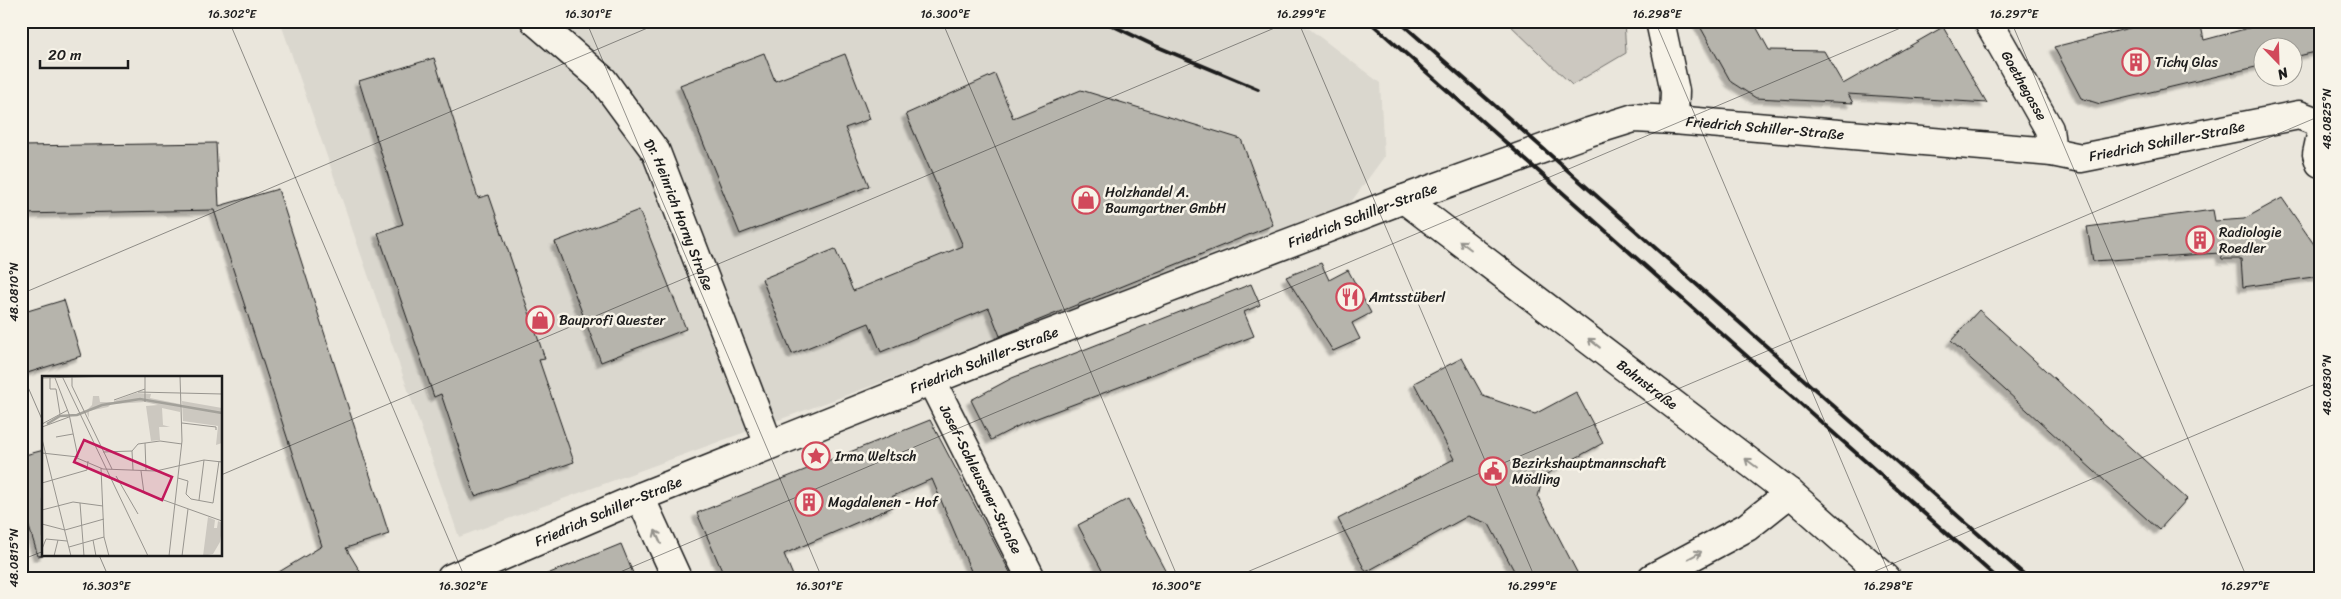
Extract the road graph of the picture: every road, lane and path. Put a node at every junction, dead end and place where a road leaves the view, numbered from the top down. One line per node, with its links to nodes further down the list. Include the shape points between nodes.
1 (535, 21): 11 (street, Dr. Heinrich Horny Straße, via 603,80 656,152)
2 (1660, 21): 4 (street, via 1675,91)
3 (1988, 21): 7 (street, Goethegasse, via 2049,129)
4 (1674, 120): 7 (street, Friedrich Schiller-Straße); 9 (street, Friedrich Schiller-Straße, via 1634,118)
5 (2320, 124): 7 (street, Friedrich Schiller-Straße, via 2299,115 2081,158)
6 (2320, 140): 8 (street, via 2317,154)
7 (2052, 152)
8 (2320, 163)
9 (1404, 199): 10 (street, Friedrich Schiller-Straße); 12 (street, Bahnstraße, one-way to 9)
10 (931, 380): 11 (street, Friedrich Schiller-Straße); 16 (street, Josef-Schleussner-Straße)
11 (769, 445): 13 (street, Friedrich Schiller-Straße)
12 (1790, 493): 17 (street, one-way to 12, via 1747,527); 18 (street, Bahnstraße)
13 (640, 497): 14 (street, Friedrich Schiller-Straße); 15 (street, one-way to 13)
14 (451, 578)
15 (677, 578)
16 (1031, 578)
17 (1652, 578)
18 (1886, 578)

